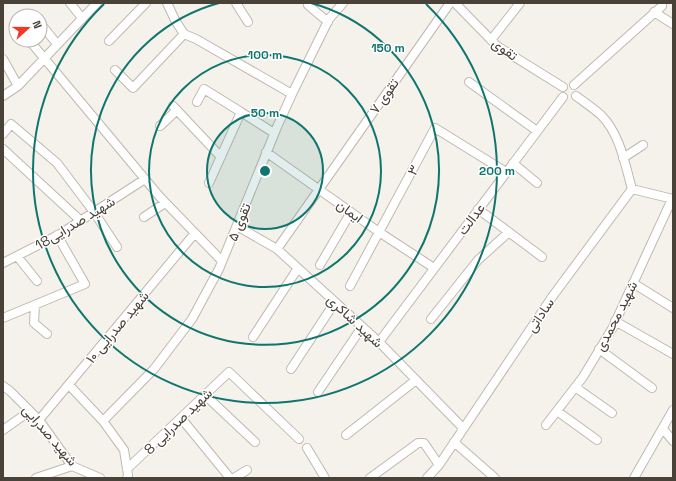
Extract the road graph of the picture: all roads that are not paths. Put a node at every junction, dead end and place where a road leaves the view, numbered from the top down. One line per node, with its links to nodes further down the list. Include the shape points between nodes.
1 (70, 3): 13 (street)
2 (97, 3): 13 (street)
3 (146, 3): 20 (street)
4 (236, 3): 14 (street)
5 (344, 3): 15 (street, تقوی ۵)
6 (450, 3): 50 (street, تقوی ۷)
7 (455, 3): 19 (street, تقوی)
8 (520, 3): 19 (street)
9 (662, 3): 12 (street)
10 (170, 4): 18 (street)
11 (308, 4): 15 (street)
12 (654, 12): 16 (street); 27 (street)
13 (82, 18): 21 (street)
14 (248, 22)
15 (328, 22): 30 (street, تقوی ۵)
16 (673, 24)
17 (48, 33): 21 (street)
18 (184, 34): 25 (street, via 133,88); 30 (street)
19 (492, 40): 29 (street, تقوی, via 497,46)
20 (109, 41)
21 (57, 44): 23 (street)
22 (35, 48): 23 (street)
23 (43, 58): 28 (street); 47 (street)
24 (3, 59): 28 (street)
25 (115, 70)
26 (469, 82): 37 (street)
27 (574, 85): 29 (street); 32 (street)
28 (18, 86): 31 (street)
29 (563, 87): 33 (street)
30 (292, 94): 38 (street, تقوی ۵)
31 (3, 96)
32 (576, 96): 33 (street, via 570,100); 44 (street, via 601,115 610,127)
33 (563, 97): 37 (street, عدالت)
34 (197, 102): 35 (street, via 204,89)
35 (241, 112): 38 (street); 43 (street)
36 (160, 126): 43 (street, via 175,108)
37 (537, 131): 45 (street, عدالت)
38 (274, 133): 42 (street, تقوی ۵)
39 (3, 134): 55 (street, via 11,124 57,163)
40 (643, 145): 44 (street)
41 (3, 149): 58 (street)
42 (266, 152): 50 (street, ایمان); 59 (street, تقوی ۵)
43 (221, 158): 48 (street)
44 (623, 158): 51 (street)
45 (513, 163): 46 (street, عدالت); 49 (street)
46 (506, 172): 54 (street, عدالت); 60 (street, ۳, via 436,128)
47 (145, 179): 53 (street); 55 (street, شهید صدرایی18)
48 (209, 183)
49 (537, 183)
50 (319, 189): 56 (street, ایمان); 65 (street, تقوی ۷)
51 (631, 190): 52 (street); 104 (street, ساداتی, via 552,297)
52 (673, 199): 74 (street, شهید محمدی)
53 (165, 203): 57 (street); 62 (street)
54 (478, 209): 61 (street); 72 (street, عدالت)
55 (94, 212): 58 (street, شهید صدرایی18); 64 (street)
56 (351, 212): 60 (street, ایمان); 70 (street)
57 (144, 217)
58 (81, 221): 63 (street, شهید صدرایی18)
59 (237, 226): 65 (street, شهید شاکری); 68 (street, تقوی ۵)
60 (379, 232): 72 (street, ایمان); 75 (street, ۳)
61 (509, 232): 67 (street); 80 (street, via 478,260)
62 (195, 233): 68 (street); 90 (street, شهید صدرایی ۱۰)
63 (57, 235): 66 (street, شهید صدرایی18); 77 (street, via 85,284)
64 (117, 248)
65 (277, 250): 71 (street, شهید شاکری)
66 (17, 256): 69 (street, شهید صدرایی18); 73 (street)
67 (542, 257)
68 (222, 261): 102 (street, تقوی ۵, via 192,319 154,369)
69 (3, 263)
70 (320, 265)
71 (298, 268): 76 (street, شهید شاکری); 84 (street)
72 (434, 268): 85 (street, عدالت)
73 (37, 281)
74 (633, 283): 78 (street); 81 (street, شهید محمدی)
75 (350, 286)
76 (335, 302): 82 (street, شهید شاکری); 88 (street)
77 (35, 304): 79 (street); 83 (street, via 34,323)
78 (673, 308)
79 (3, 318)
80 (431, 319)
81 (615, 321): 86 (street, شهید محمدی); 87 (street)
82 (362, 326): 85 (street, شهید شاکری); 94 (street)
83 (47, 334)
84 (253, 337)
85 (379, 342): 89 (street, شهید شاکری)
86 (599, 349): 92 (street, شهید محمدی); 93 (street)
87 (673, 354)
88 (291, 369)
89 (416, 380): 104 (street, شهید شاکری); 107 (street)
90 (69, 385): 101 (street, شهید صدرایی ۱۰); 102 (street)
91 (3, 386): 97 (street, شهید صدرایی)
92 (575, 387): 98 (street, شهید محمدی); 99 (street)
93 (652, 388)
94 (318, 392)
95 (205, 395): 100 (street, شهید صدرایی 8); 108 (street, شهید صدرایی 8, via 229,372); 111 (street)
96 (673, 410): 105 (street)
97 (30, 411): 101 (street, شهید صدرایی); 106 (street)
98 (557, 411): 103 (street, شهید محمدی); 109 (street)
99 (612, 414)
100 (181, 418): 117 (street, شهید صدرایی 8); 120 (street)
101 (39, 420): 115 (street, شهید صدرایی)
102 (103, 421): 117 (street, via 124,450)
103 (546, 425)
104 (463, 428): 112 (street, ساداتی)
105 (663, 429): 110 (street); 126 (street)
106 (3, 430)
107 (346, 435)
108 (299, 439)
109 (597, 440)
110 (673, 441)
111 (256, 442)
112 (454, 442): 114 (street, ساداتی); 125 (street)
113 (307, 448): 122 (street)
114 (439, 465): 123 (street, via 424,443 418,443); 124 (street, ساداتی)
115 (72, 466): 118 (street); 119 (street, شهید صدرایی)
116 (247, 470): 121 (street)
117 (127, 474)
118 (38, 478)
119 (100, 478)
120 (230, 478)
121 (234, 478)
122 (325, 478)
123 (370, 478)
124 (427, 478)
125 (495, 478)
126 (634, 478)

